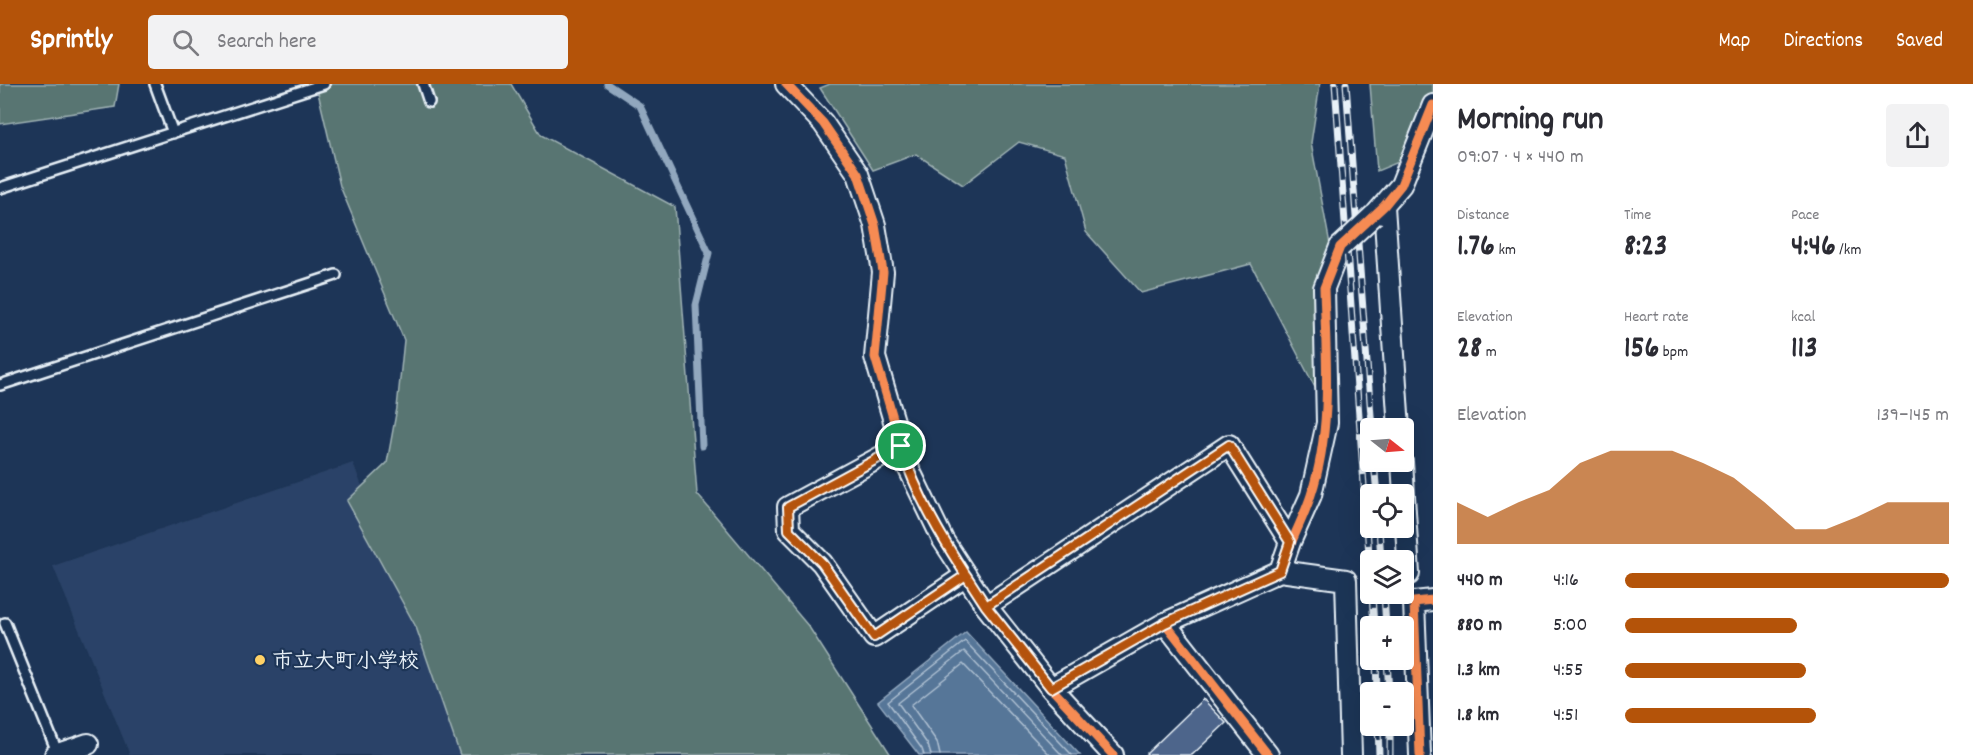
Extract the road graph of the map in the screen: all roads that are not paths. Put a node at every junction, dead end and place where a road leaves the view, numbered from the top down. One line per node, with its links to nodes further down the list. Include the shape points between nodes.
1 (155, 84): 7 (lane)
2 (324, 84): 7 (lane)
3 (423, 84): 5 (lane)
4 (786, 84): 13 (street, via 823,123 858,174 875,225 883,272 875,357)
5 (429, 102)
6 (1433, 105): 9 (street, via 1401,185)
7 (173, 133): 8 (lane)
8 (0, 188)
9 (1379, 211): 12 (street); 14 (street, bridge, via 1340,247 1324,288 1327,423 1311,495)
10 (336, 275): 11 (lane)
11 (0, 385)
12 (1399, 418)
13 (901, 446): 16 (street, via 944,540); 16 (street, via 788,507 789,530 822,563 874,637)
14 (1290, 542): 15 (street); 18 (street, via 1229,445)
15 (1280, 571): 20 (street); 27 (street, via 1346,580)
16 (966, 575): 18 (street)
17 (1433, 600): 23 (street, via 1414,602)
18 (986, 606): 21 (street)
19 (5, 623): 24 (lane)
20 (1165, 623): 21 (street); 26 (street)
21 (1051, 688): 25 (street)
22 (88, 744): 24 (street)
23 (1425, 745)
24 (56, 754)
25 (1113, 755)
26 (1268, 755)
27 (1351, 755)

